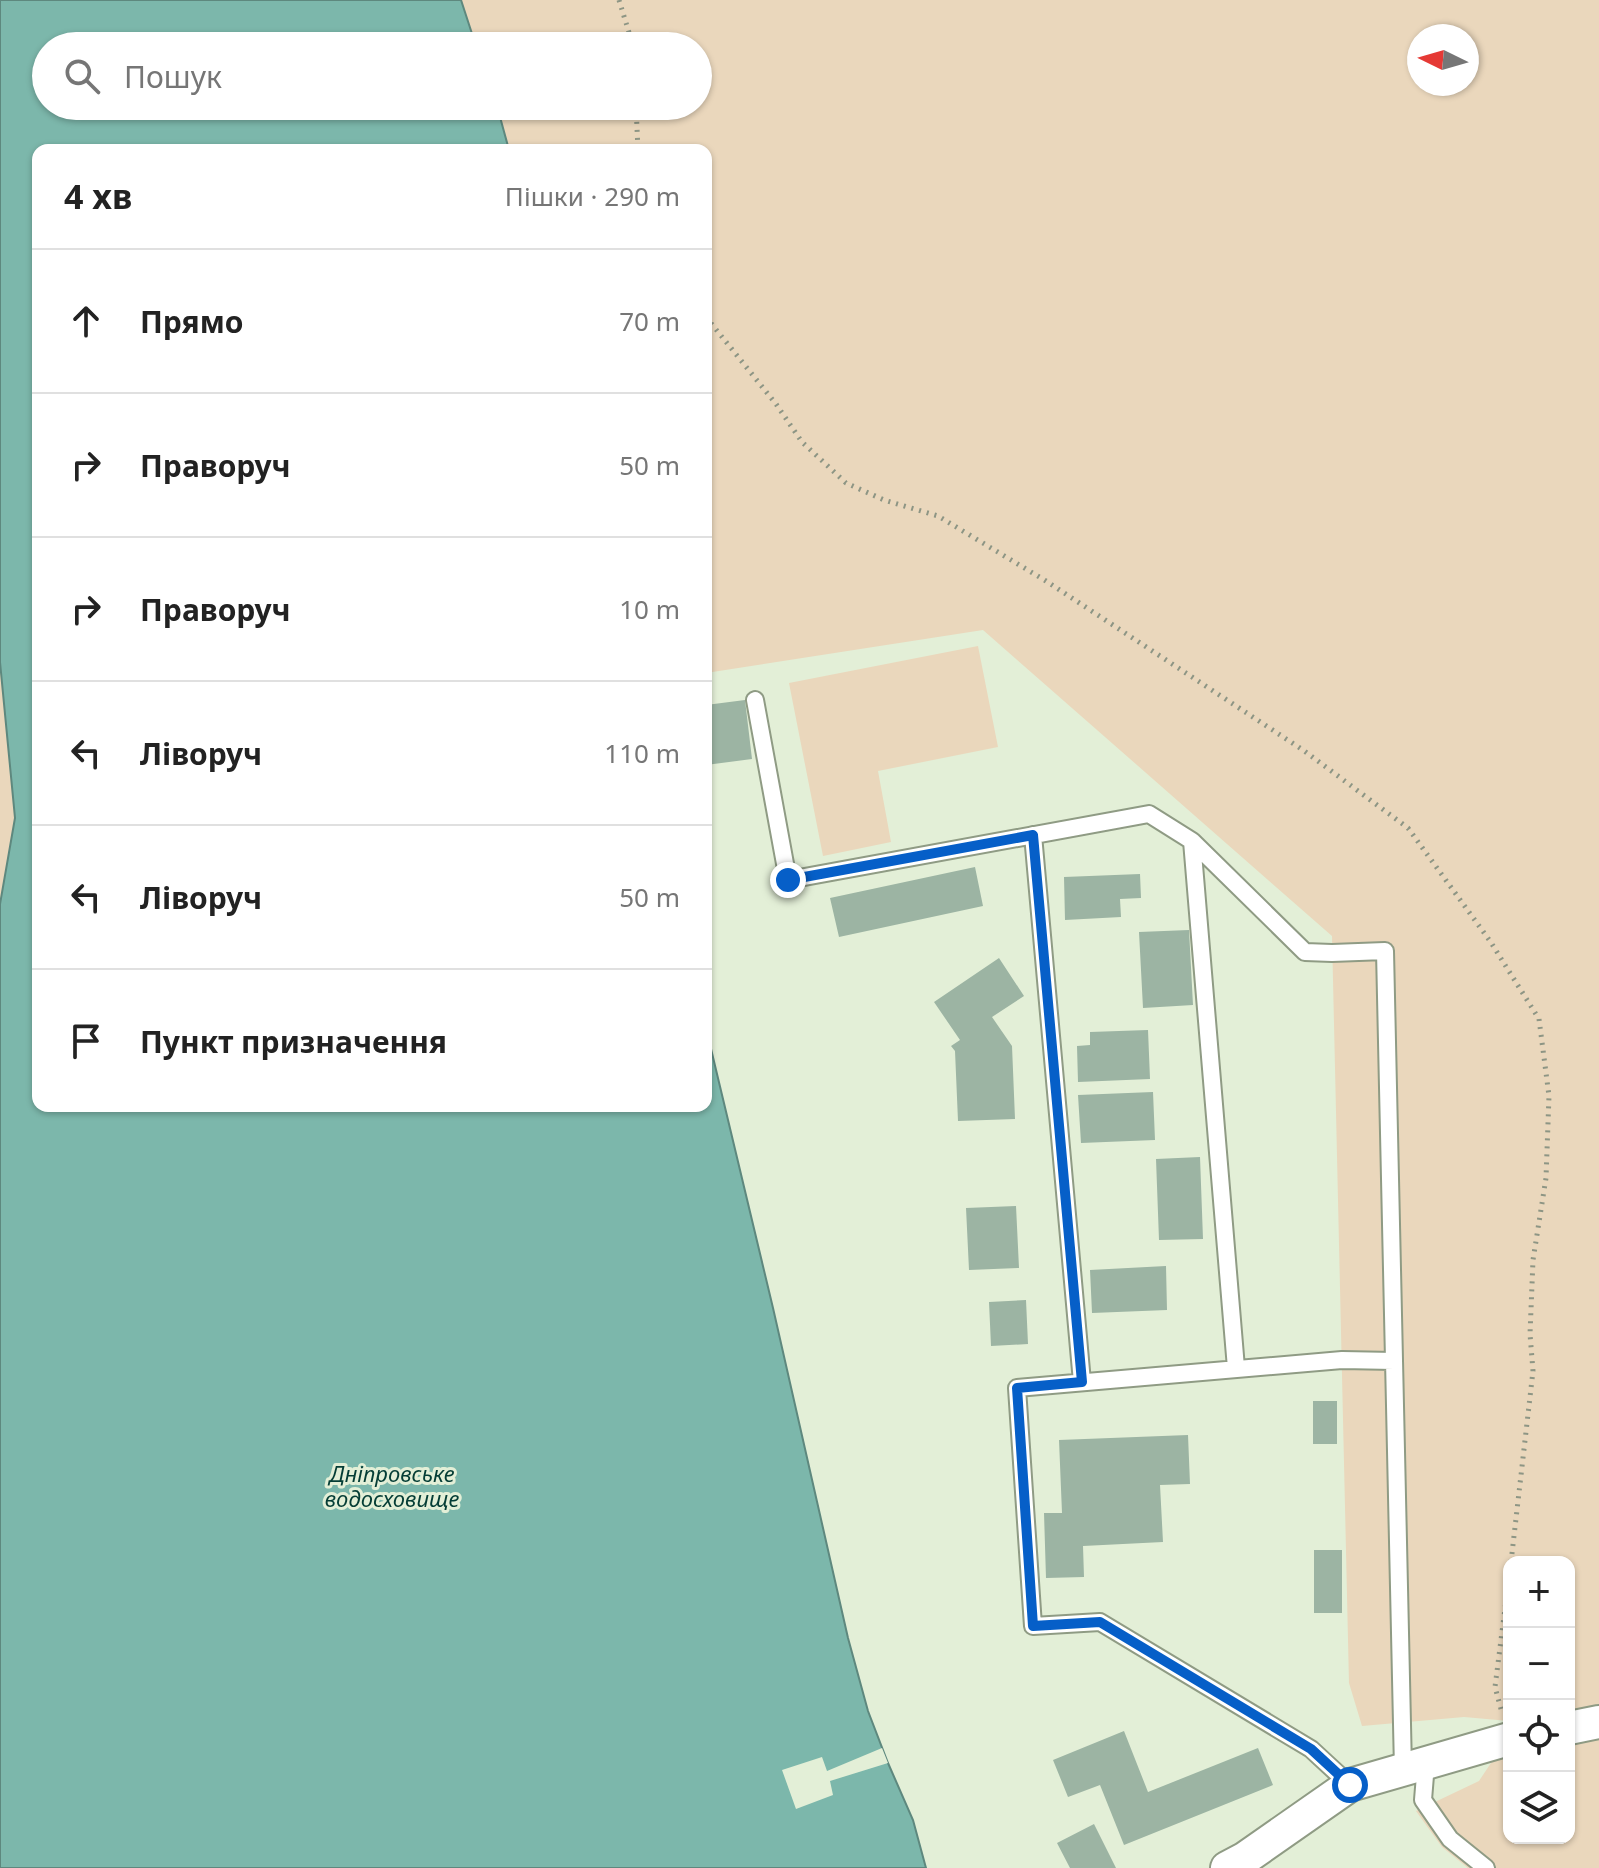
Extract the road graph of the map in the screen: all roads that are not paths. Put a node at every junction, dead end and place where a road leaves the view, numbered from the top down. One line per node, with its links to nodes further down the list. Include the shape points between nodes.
1 (755, 700): 2 (lane, via 788,880)
2 (1033, 835): 3 (lane, via 1149,814); 6 (lane)
3 (1192, 841): 4 (lane, via 1305,952 1385,951); 5 (lane)
4 (1394, 1361): 5 (lane); 10 (lane)
5 (1236, 1368): 6 (lane)
6 (1082, 1382): 11 (lane, via 1017,1388 1033,1626 1100,1622 1311,1749)
7 (1599, 1722): 8 (street)
8 (1575, 1727)
9 (1503, 1732): 10 (street)
10 (1415, 1766): 11 (street); 13 (lane, via 1423,1800 1450,1839)
11 (1350, 1785): 12 (street)
12 (1227, 1868)
13 (1486, 1868)

